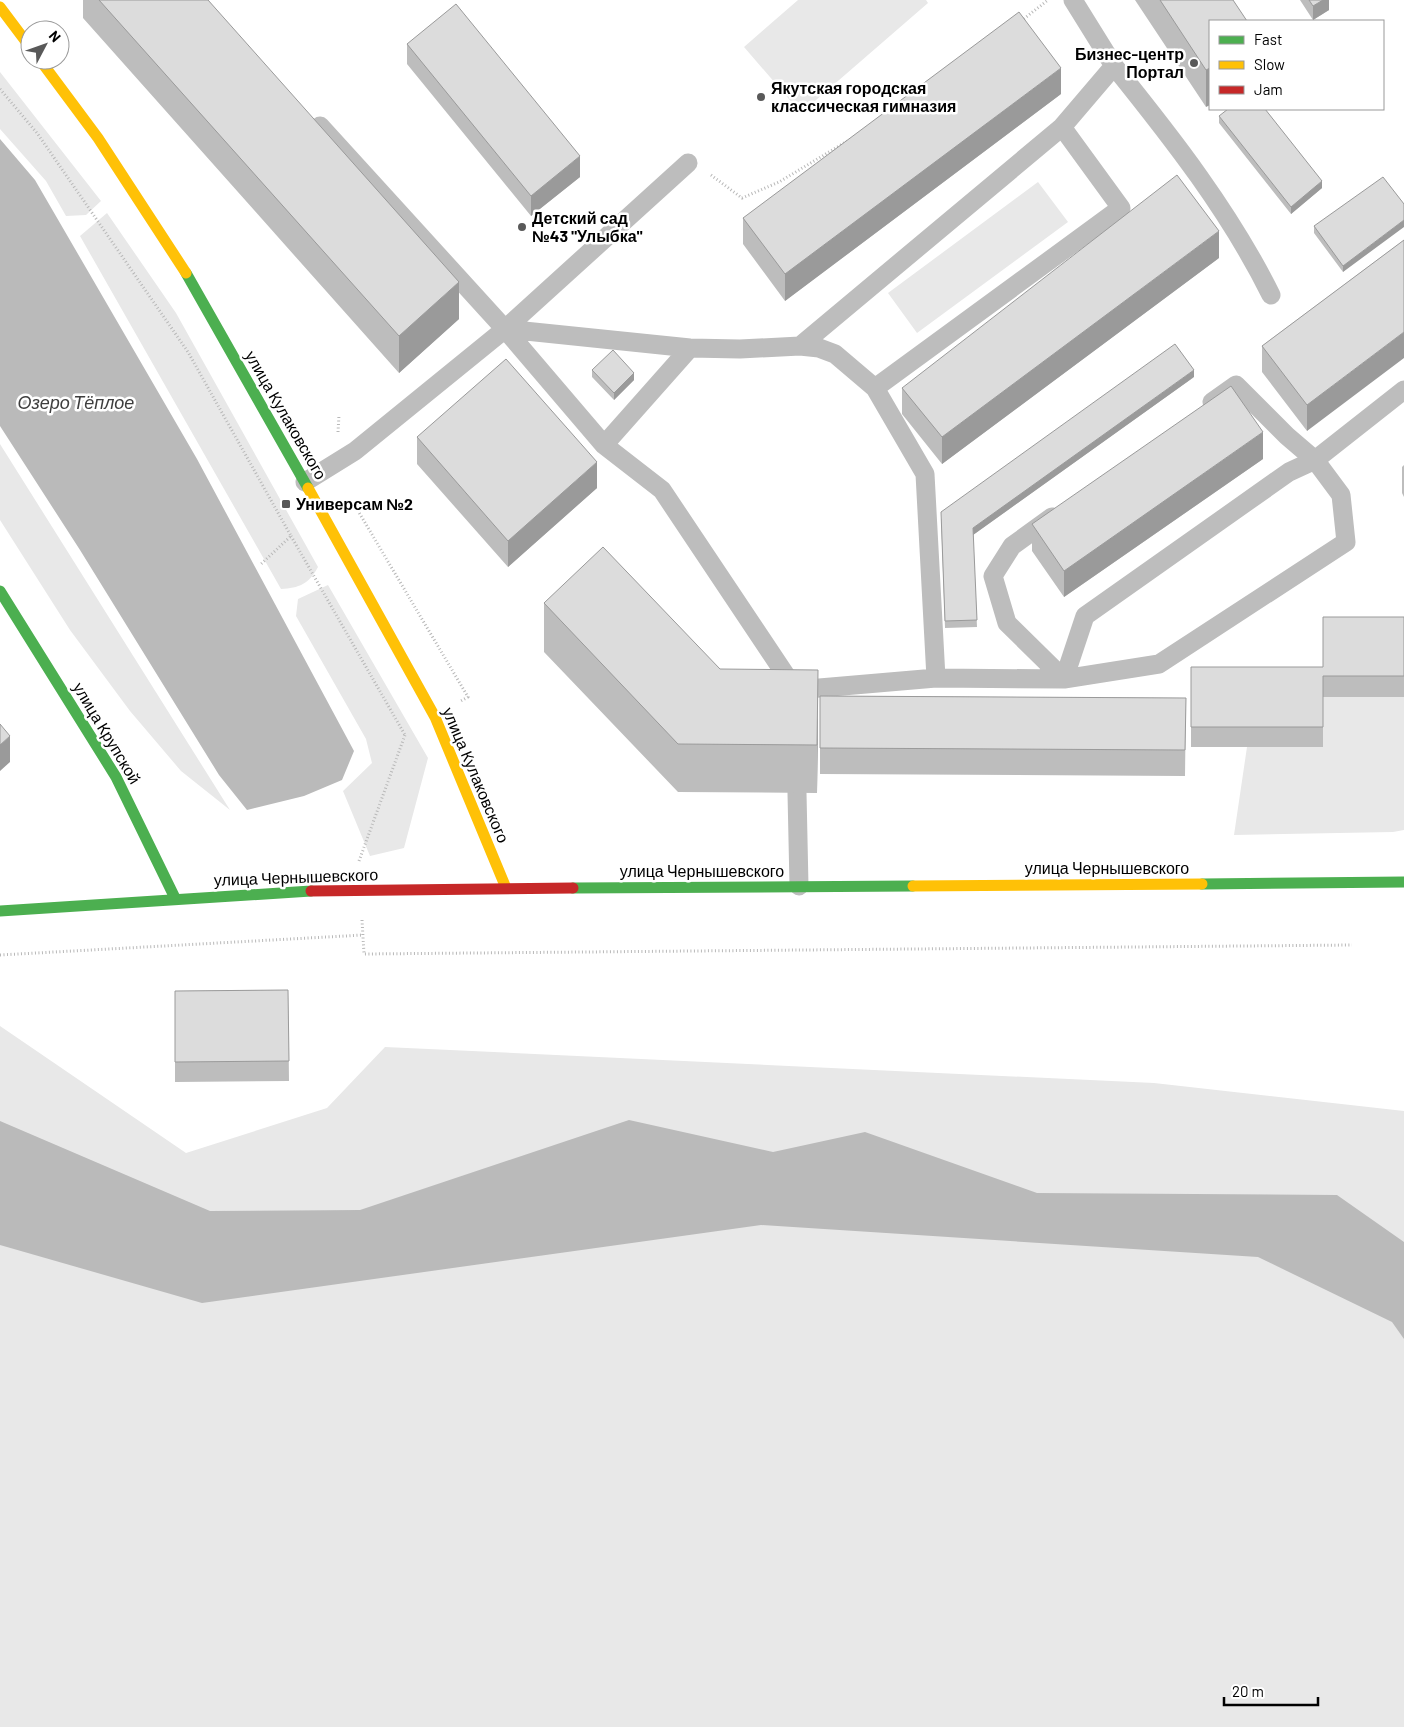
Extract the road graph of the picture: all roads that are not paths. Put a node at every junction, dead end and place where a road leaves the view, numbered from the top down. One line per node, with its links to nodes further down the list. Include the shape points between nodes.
1 (8, 0): 3 (lane)
2 (1073, 0): 5 (lane)
3 (0, 6): 4 (main road)
4 (20, 33)
5 (1114, 66): 8 (lane); 10 (lane, via 1189,160)
6 (47, 70): 19 (main road, улица Кулаковского, via 98,138 174,252)
7 (305, 110): 11 (lane)
8 (1062, 127): 12 (lane); 14 (lane, via 1121,208)
9 (688, 163): 11 (lane)
10 (1271, 295)
11 (505, 329): 13 (lane); 17 (lane); 19 (lane, via 355,451)
12 (800, 346): 13 (lane, via 740,350); 14 (lane, via 835,354)
13 (690, 348): 17 (lane)
14 (875, 388): 22 (lane, via 925,474)
15 (1404, 390): 18 (lane)
16 (1196, 413): 18 (lane, via 1236,385)
17 (604, 445): 24 (lane, via 662,490)
18 (1315, 460): 23 (lane, via 1290,472 1085,616); 23 (lane, via 1341,495 1346,542 1159,664)
19 (305, 482): 29 (main road, улица Кулаковского, via 435,717)
20 (1068, 506): 23 (lane, via 1012,546 992,576 1007,623)
21 (0, 591): 30 (main road, улица Крупской, via 116,777)
22 (936, 678): 23 (lane); 24 (lane)
23 (1064, 679)
24 (796, 690): 25 (lane)
25 (796, 709)
26 (797, 793): 28 (lane)
27 (1404, 882): 28 (main road, улица Чернышевского)
28 (798, 886): 29 (main road, улица Чернышевского)
29 (506, 888): 30 (main road, улица Чернышевского)
30 (175, 898): 31 (main road, улица Чернышевского)
31 (0, 911)

